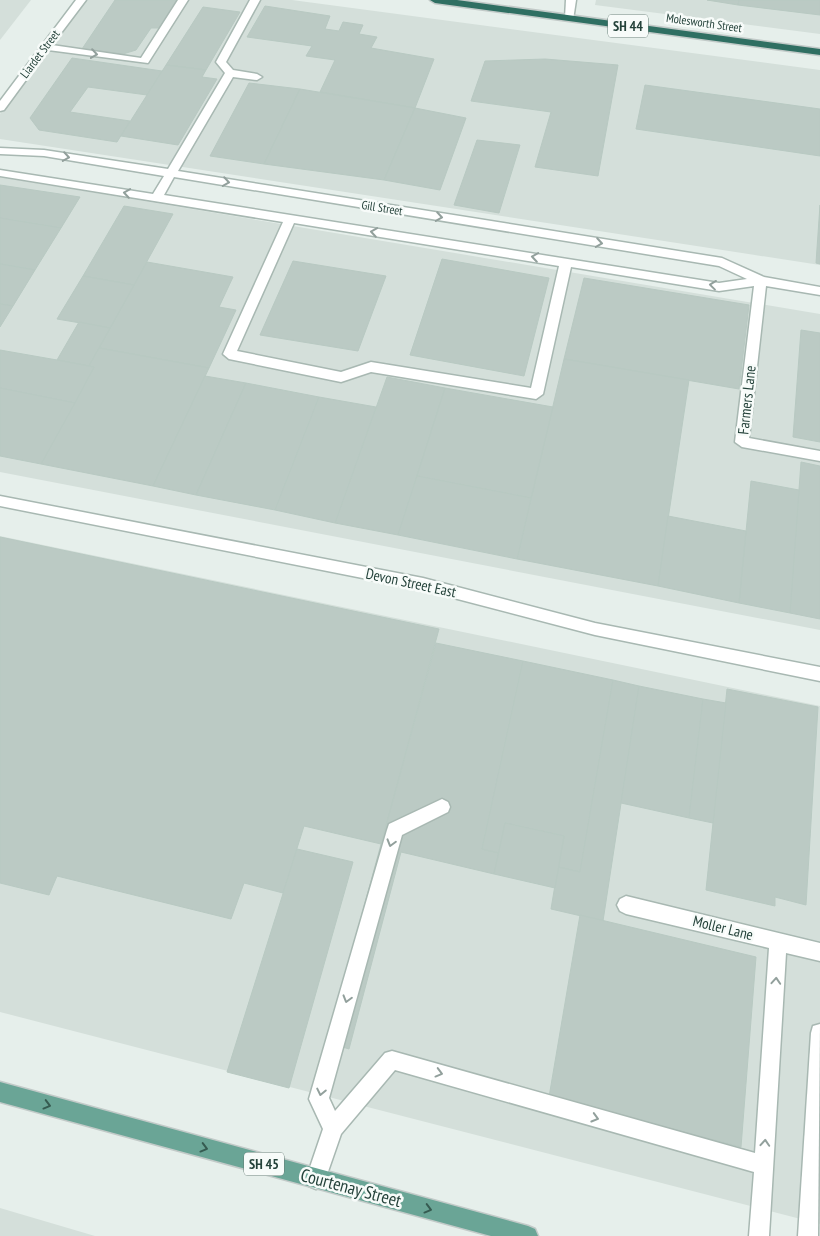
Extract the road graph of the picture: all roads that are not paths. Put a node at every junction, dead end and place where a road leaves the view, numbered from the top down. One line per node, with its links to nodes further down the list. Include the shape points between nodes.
1 (80, 0): 7 (street, Liardet Street)
2 (183, 0): 7 (street, one-way to 2, via 144,61)
3 (255, 0): 9 (street, via 220,62)
4 (435, 0): 6 (highway, Molesworth Street / SH 44)
5 (571, 0): 6 (street)
6 (570, 18): 8 (highway, Molesworth Street / SH 44)
7 (46, 47): 11 (street, Liardet Street)
8 (820, 52)
9 (230, 73): 10 (street); 15 (street)
10 (257, 77)
11 (0, 108)
12 (0, 151): 13 (street, Gill Street)
13 (36, 165): 14 (street, Gill Street); 15 (street, Gill Street, one-way to 15); 16 (street, Gill Street, one-way to 13)
14 (0, 172)
15 (171, 174): 16 (street); 18 (street, Gill Street, one-way to 18)
16 (157, 198): 17 (street, Gill Street)
17 (290, 219): 18 (street, Gill Street, one-way to 17); 19 (street, via 229,354 341,377 371,366 536,394)
18 (403, 224): 19 (street, Gill Street, one-way to 18); 20 (street, Gill Street, one-way to 20, via 722,262)
19 (566, 262): 20 (street, Gill Street, one-way to 19, via 719,287)
20 (761, 281): 21 (street, Gill Street); 22 (street, Farmers Lane, via 742,442)
21 (820, 291)
22 (820, 456)
23 (0, 501): 24 (street, Devon Street East, via 423,584 595,629)
24 (820, 674)
25 (442, 807): 31 (street, one-way to 31, via 395,830 319,1099)
26 (626, 905): 27 (street, Moller Lane)
27 (778, 942): 28 (street, Moller Lane); 32 (street, one-way to 27)
28 (820, 952)
29 (820, 1033): 34 (street)
30 (0, 1092): 33 (main road, Courtenay Street / SH 45, one-way to 33)
31 (333, 1128): 32 (street, one-way to 32, via 392,1060); 33 (street)
32 (764, 1165): 36 (street)
33 (316, 1178): 35 (main road, Courtenay Street / SH 45, one-way to 35)
34 (814, 1209): 37 (street)
35 (528, 1236)
36 (759, 1236)
37 (808, 1236)

